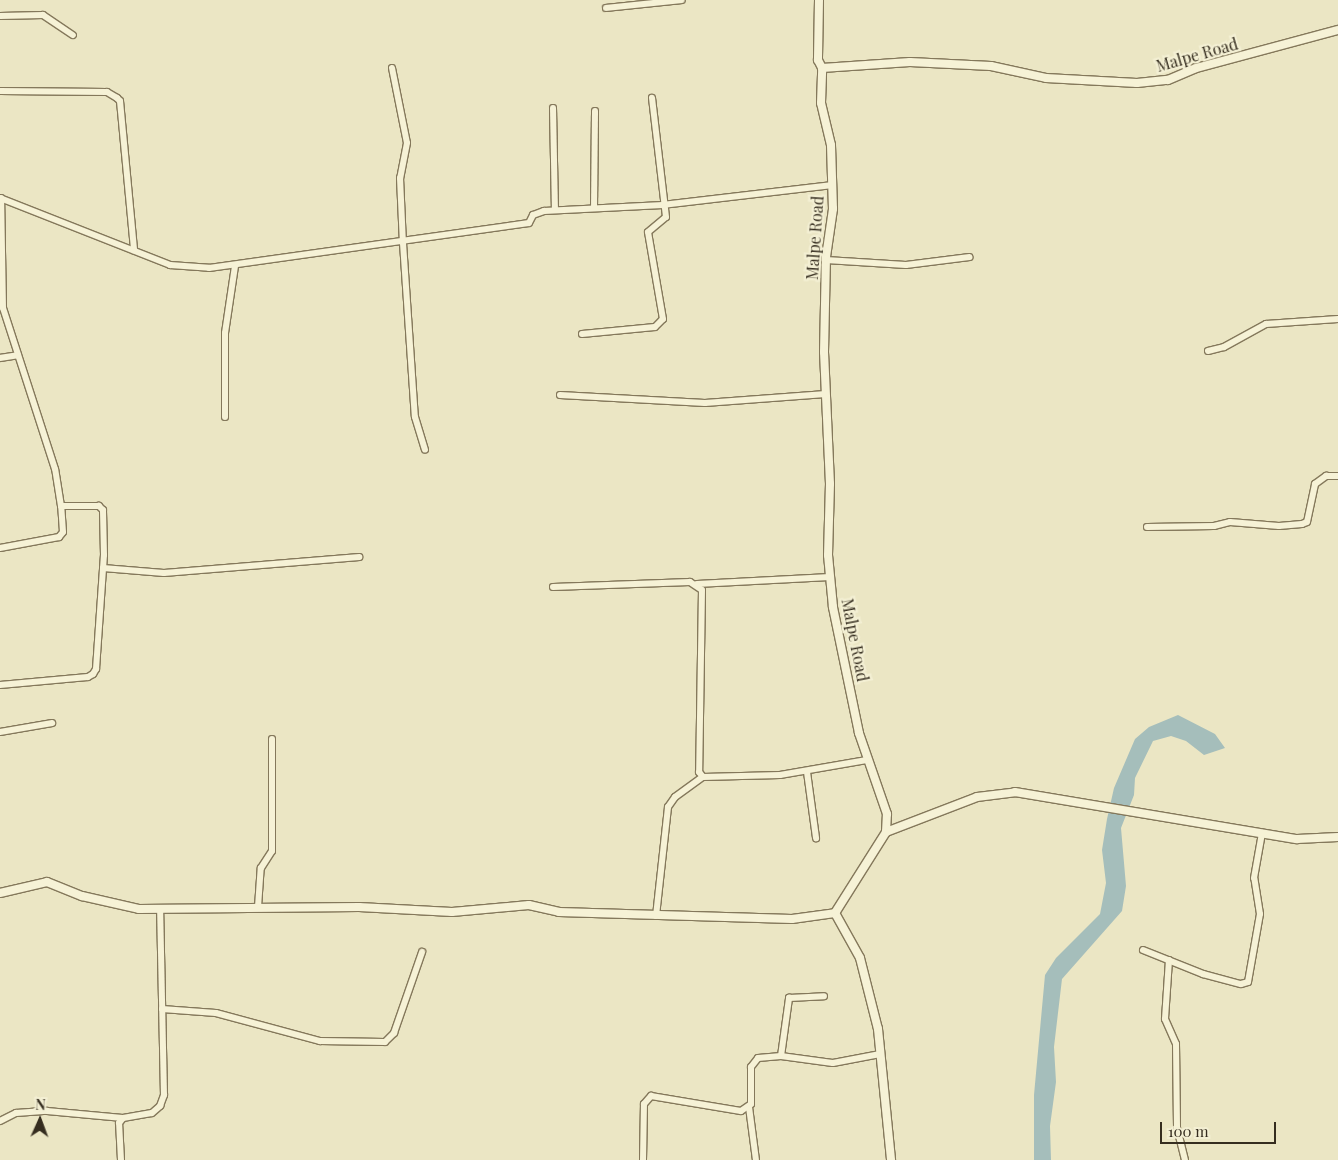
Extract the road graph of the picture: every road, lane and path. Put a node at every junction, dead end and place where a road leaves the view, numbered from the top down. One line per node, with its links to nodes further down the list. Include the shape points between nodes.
1 (682, 0): 3 (street)
2 (819, 0): 8 (street, via 818,60)
3 (606, 8)
4 (0, 16): 6 (street, via 43,15)
5 (1338, 30): 8 (street, Malpe Road, via 1196,68 1168,80 1137,83 1046,78 991,66 910,62)
6 (73, 35)
7 (392, 68): 18 (street, via 407,143 400,173)
8 (822, 68): 13 (street, Malpe Road, via 821,103 831,145)
9 (0, 91): 19 (street, via 107,92 120,101)
10 (652, 98): 15 (street)
11 (553, 108): 17 (street)
12 (595, 111): 16 (street)
13 (832, 185): 15 (street); 21 (street, Malpe Road)
14 (1, 198): 19 (street); 26 (street, via 2,298)
15 (663, 205): 16 (street); 24 (street, via 664,220 648,232 663,319 655,327)
16 (594, 208): 17 (street)
17 (555, 210): 18 (street, via 533,215 529,223)
18 (404, 243): 22 (street); 31 (street, via 415,417)
19 (134, 250): 22 (street, via 170,265)
20 (970, 257): 21 (street, via 906,265)
21 (826, 260): 28 (street, Malpe Road)
22 (235, 266): 30 (street, via 225,333)
23 (1338, 319): 25 (street, via 1266,324 1224,347)
24 (582, 334)
25 (1208, 351)
26 (18, 355): 27 (street); 33 (street, via 55,469)
27 (0, 358)
28 (826, 394): 29 (street, via 706,403); 38 (street, Malpe Road)
29 (560, 395)
30 (225, 417)
31 (425, 449)
32 (1338, 476): 34 (street, via 1326,476 1315,484 1307,522 1302,524 1279,526 1230,522 1214,526)
33 (61, 506): 35 (street, via 63,532 59,537); 37 (street, via 95,504 103,510)
34 (1147, 527)
35 (0, 548)
36 (359, 557): 37 (street, via 164,573)
37 (103, 568): 41 (street, via 96,669 93,674)
38 (830, 578): 39 (street); 45 (street, Malpe Road, via 833,607)
39 (697, 584): 40 (street); 47 (street, via 702,590 699,772)
40 (553, 587)
41 (0, 685)
42 (52, 723): 43 (street)
43 (0, 732)
44 (272, 738): 53 (street, via 272,851 261,868)
45 (867, 760): 46 (street); 48 (street, Malpe Road, via 887,814)
46 (806, 772): 47 (street); 51 (street)
47 (703, 777): 56 (street, via 674,797 668,807)
48 (886, 832): 49 (street, via 977,797 1015,792); 55 (street)
49 (1262, 833): 50 (street, via 1296,839); 59 (street, via 1254,878 1260,914 1248,982 1241,984 1203,974)
50 (1338, 836)
51 (816, 838)
52 (0, 893): 54 (street, via 47,882 82,896 139,909)
53 (258, 907): 54 (street); 56 (street, via 359,907 452,912 529,905 559,912)
54 (160, 908): 61 (street)
55 (835, 913): 56 (street, via 792,919); 62 (street, via 860,958 878,1029)
56 (656, 916)
57 (1143, 950): 59 (street)
58 (422, 952): 61 (street, via 394,1033 385,1042 320,1041 216,1013)
59 (1169, 960): 71 (street, via 1165,1019 1176,1044 1177,1128)
60 (824, 996): 63 (street, via 790,998)
61 (162, 1009): 65 (street, via 164,1095 160,1106 152,1113)
62 (880, 1054): 63 (street, via 833,1063); 70 (street)
63 (782, 1056): 64 (street, via 764,1057 754,1062)
64 (749, 1107): 68 (street, via 741,1111 651,1096 644,1104); 69 (street)
65 (123, 1118): 66 (street, via 46,1111 16,1113); 67 (street, via 118,1126)
66 (0, 1121)
67 (121, 1160)
68 (643, 1160)
69 (756, 1160)
70 (891, 1160)
71 (1186, 1160)

